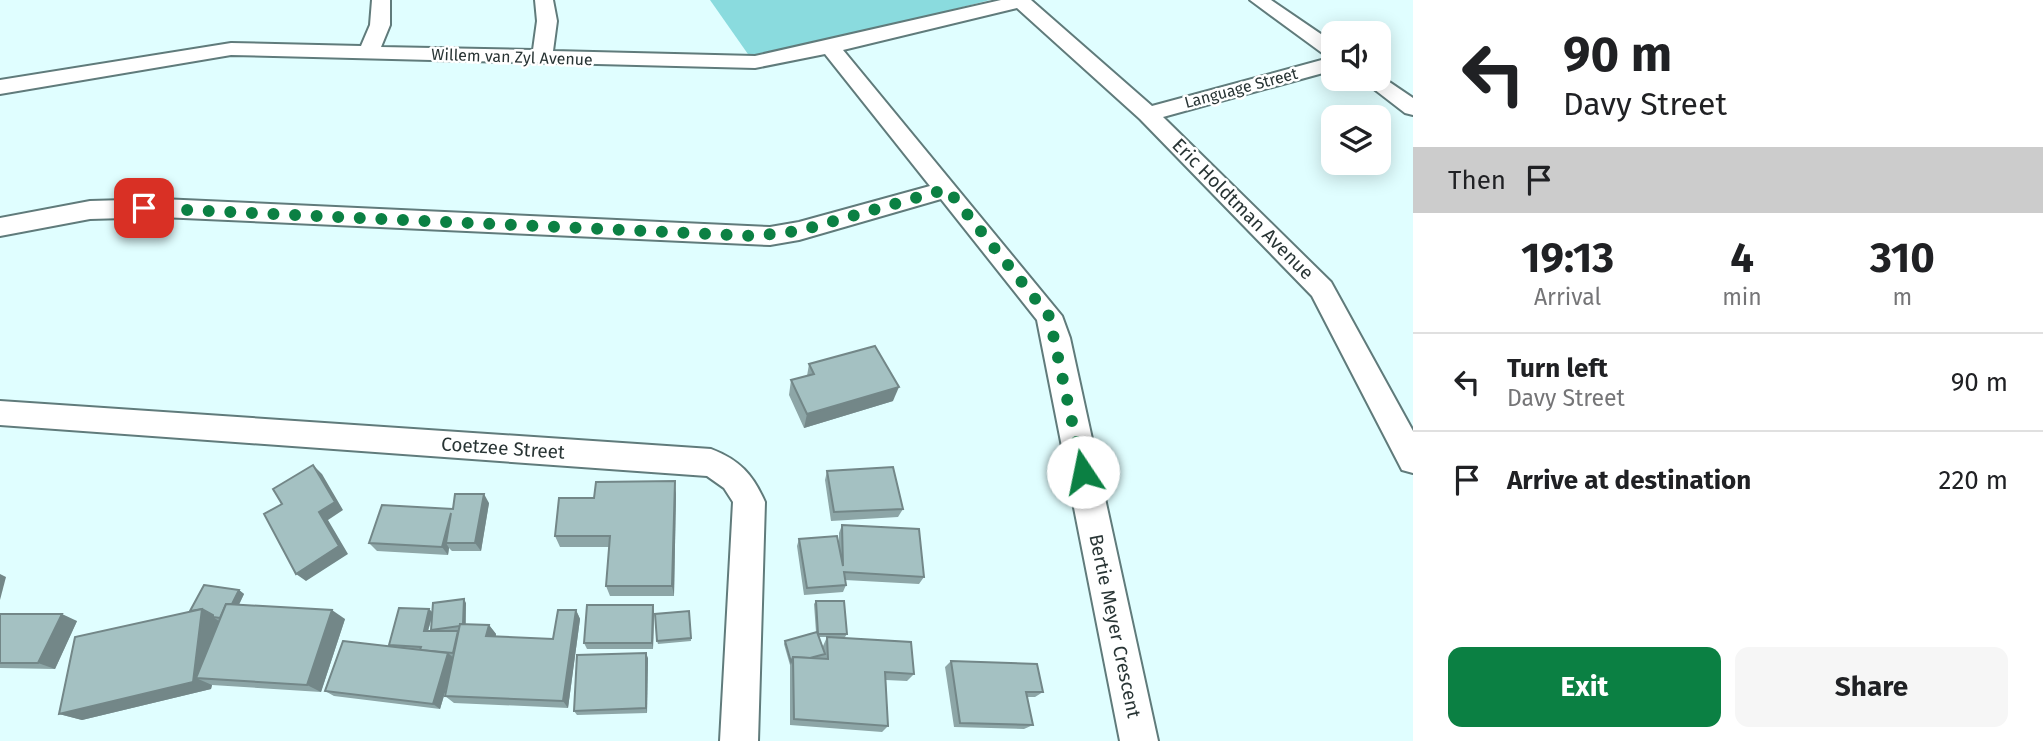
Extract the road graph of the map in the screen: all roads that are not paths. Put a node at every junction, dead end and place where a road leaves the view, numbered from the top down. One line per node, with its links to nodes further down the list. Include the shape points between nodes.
1 (381, 0): 8 (street, via 380,25)
2 (567, 0): 5 (street)
3 (1020, 0): 7 (street, Willem van Zyl Avenue); 14 (street, Eric Holdtman Avenue)
4 (1259, 0): 6 (street)
5 (545, 2): 9 (street)
6 (1321, 43)
7 (830, 47): 9 (street, Willem van Zyl Avenue, via 740,63); 15 (street, Bertie Meyer Crescent)
8 (368, 53): 9 (street, Willem van Zyl Avenue); 11 (street, Willem van Zyl Avenue, via 216,50)
9 (542, 57)
10 (1321, 66): 14 (street, Language Street)
11 (0, 87)
12 (1388, 91): 13 (street)
13 (1413, 108)
14 (1148, 114): 18 (street, Eric Holdtman Avenue, via 1322,289)
15 (947, 189): 16 (street, via 770,236 161,208 90,210); 20 (street, Bertie Meyer Crescent, via 1041,305 1052,326)
16 (0, 227)
17 (0, 413): 19 (street, Coetzee Street, via 711,463 742,485 749,502)
18 (1413, 460)
19 (739, 741)
20 (1139, 741)

